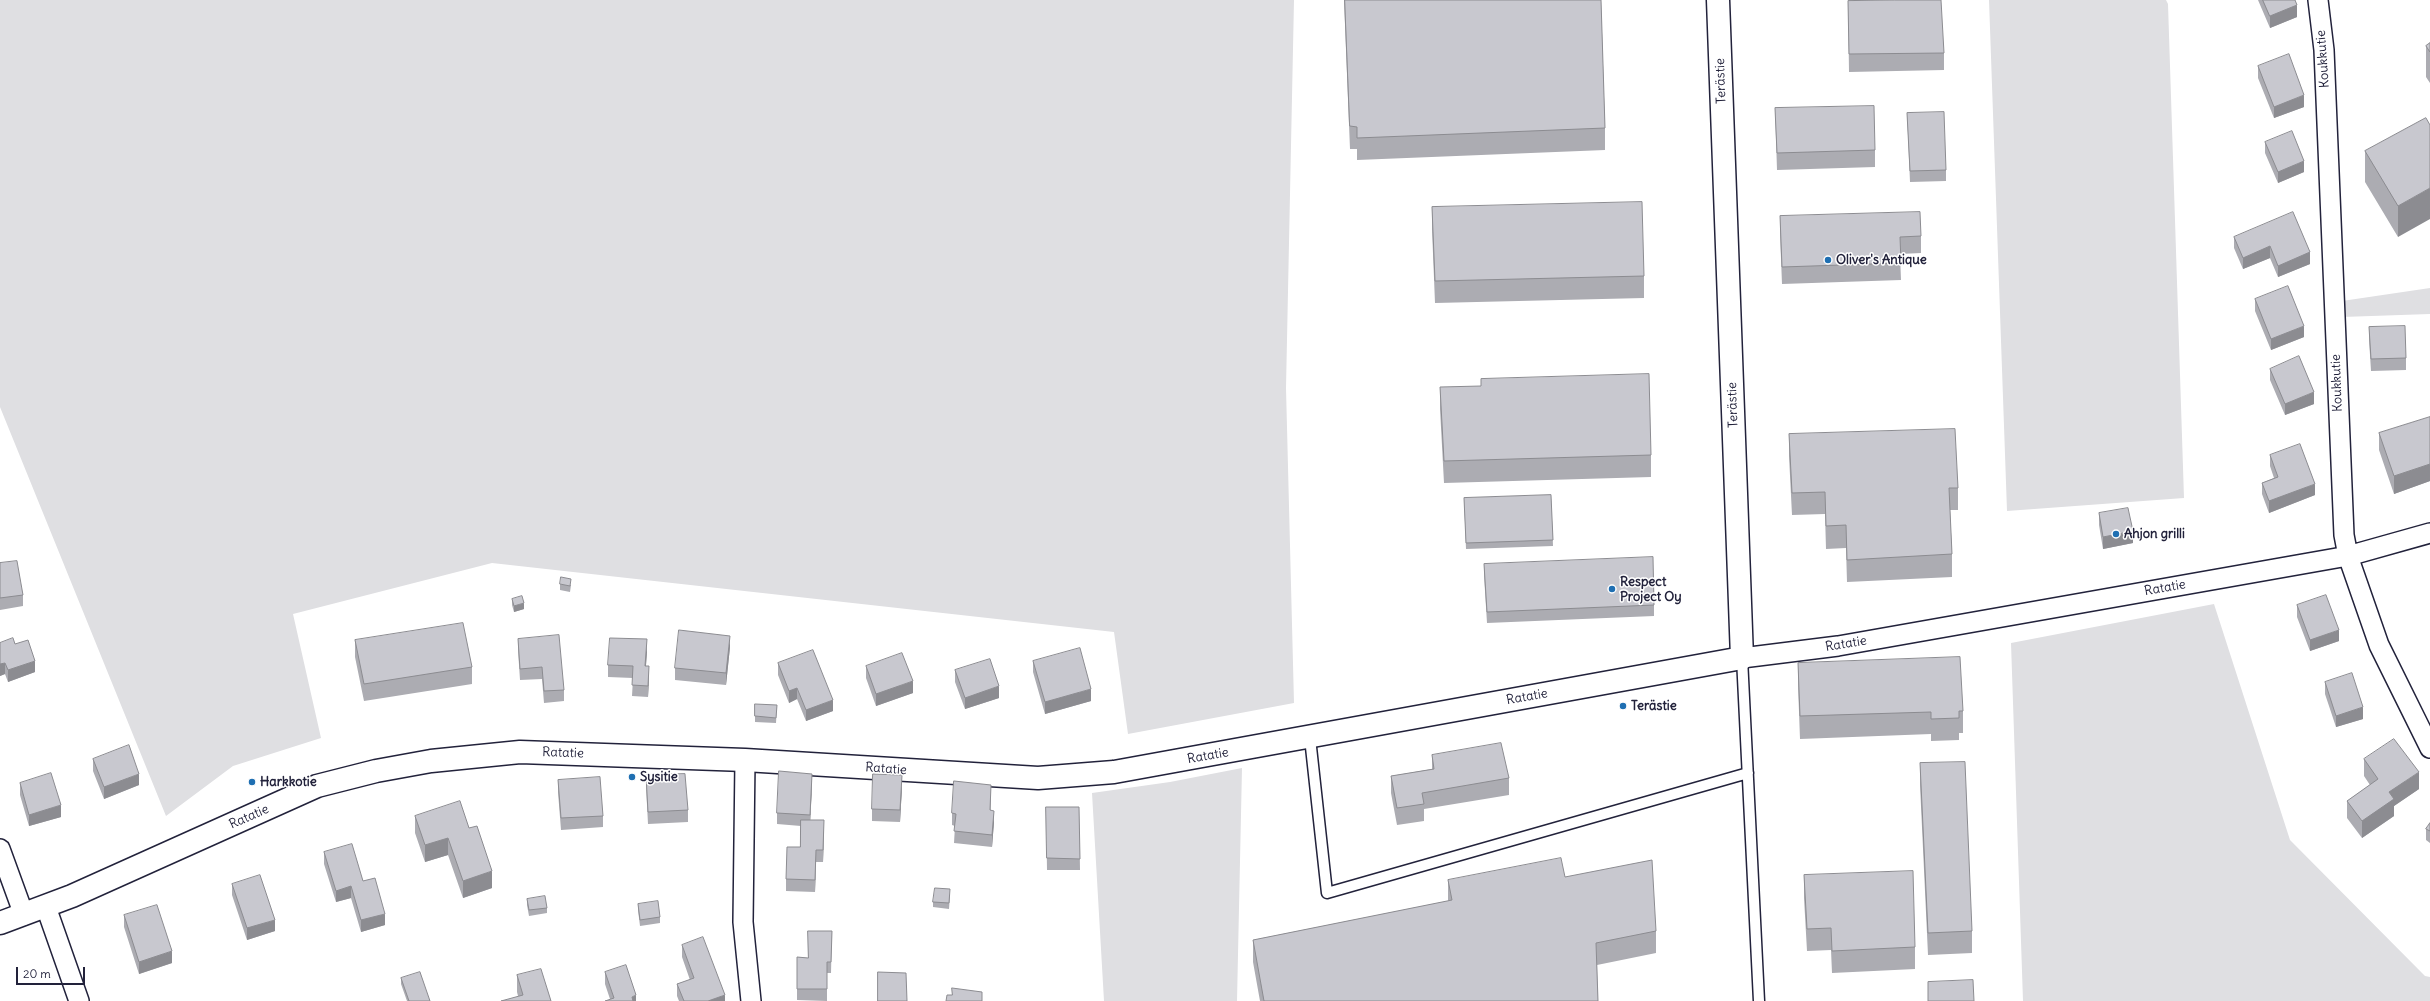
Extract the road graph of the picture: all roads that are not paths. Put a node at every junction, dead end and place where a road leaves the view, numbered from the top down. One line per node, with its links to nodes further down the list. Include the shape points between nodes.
1 (1718, 0): 5 (street, Terästie)
2 (2318, 0): 4 (street, Koukkutie, via 2324,50 2344,536)
3 (2430, 533): 4 (street, Ratatie)
4 (2348, 556): 5 (street, Ratatie, via 1845,645); 7 (street, Koukkutie, via 2379,645)
5 (1742, 658): 6 (street, Ratatie); 9 (lane, Terästie)
6 (1310, 738): 8 (street, Ratatie, via 1114,772 1038,778); 9 (lane, via 1327,893)
7 (2430, 748)
8 (745, 760): 11 (street, Ratatie, via 520,752 431,761 376,771 317,786); 15 (street, via 743,922)
9 (1748, 773): 16 (lane, Terästie)
10 (0, 849): 12 (street)
11 (46, 907): 12 (street, Ratatie); 14 (street)
12 (24, 915): 13 (street, Ratatie)
13 (0, 923)
14 (79, 1001)
15 (751, 1001)
16 (1759, 1001)

